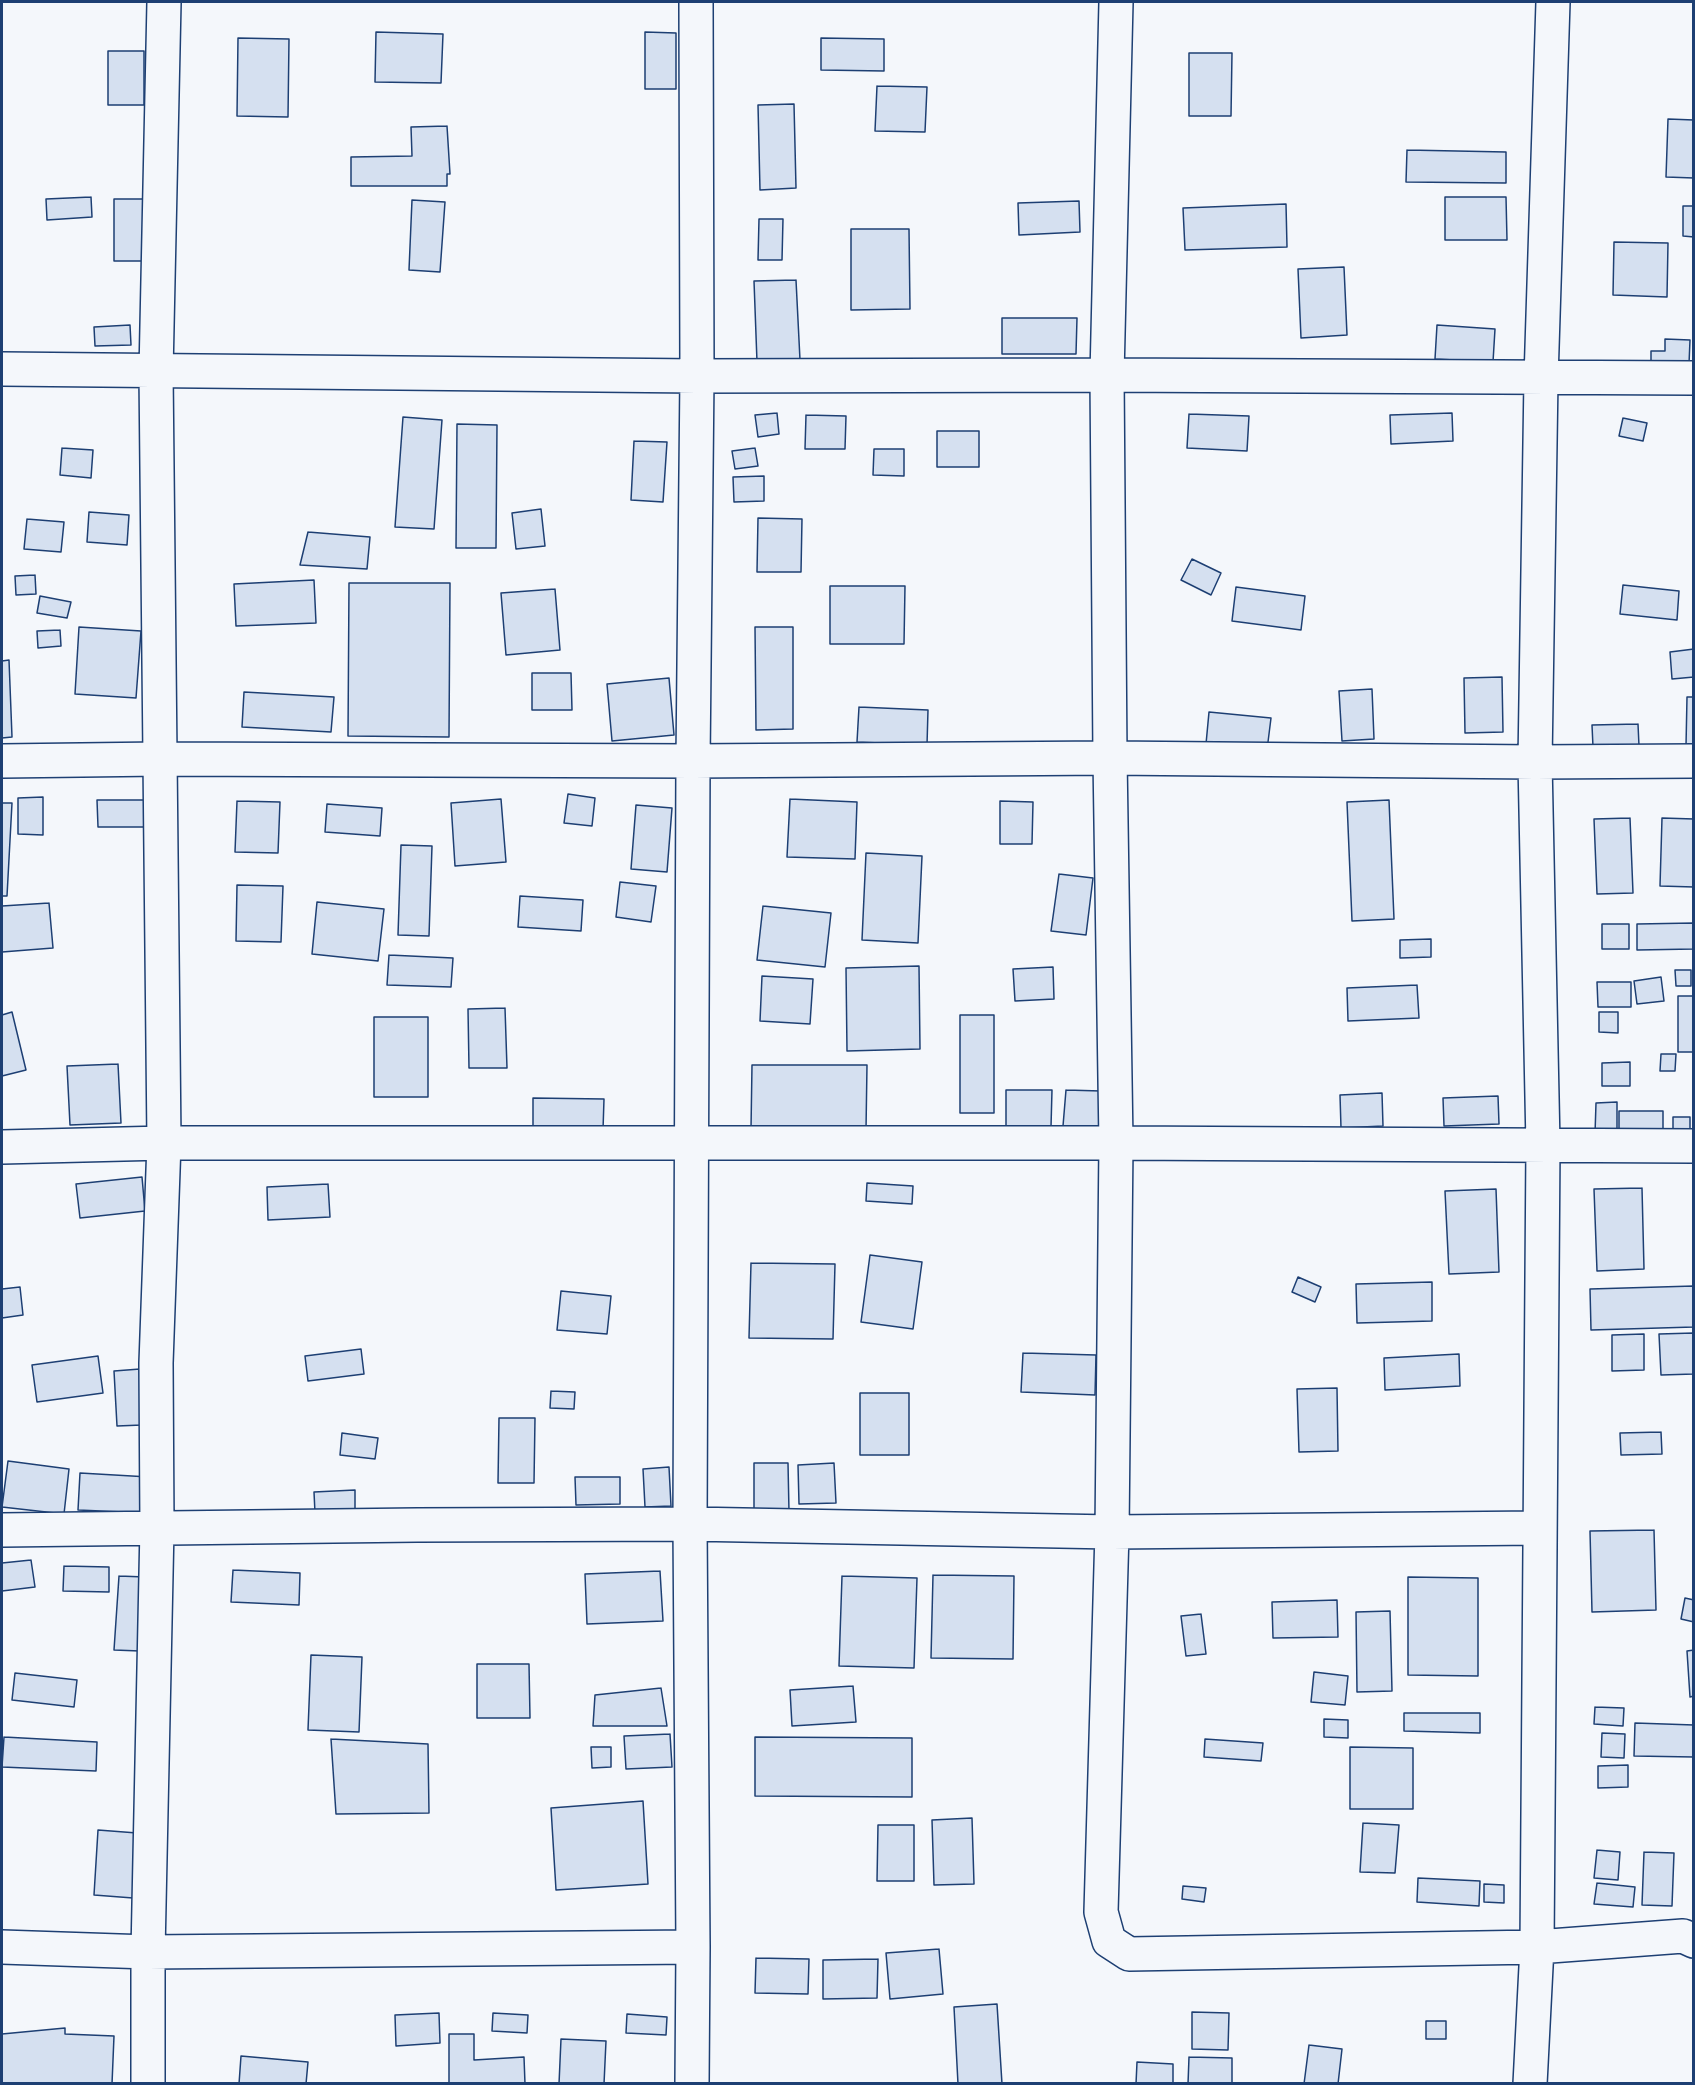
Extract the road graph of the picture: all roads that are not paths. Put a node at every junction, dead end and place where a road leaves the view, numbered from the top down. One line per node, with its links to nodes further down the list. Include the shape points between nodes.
1 (164, 2): 6 (street)
2 (696, 2): 8 (street)
3 (1116, 2): 7 (street)
4 (1553, 2): 10 (street)
5 (2, 369): 6 (street)
6 (156, 372): 8 (street); 12 (street)
7 (1107, 375): 8 (street); 10 (street); 11 (street)
8 (697, 376): 14 (street)
9 (1694, 378): 10 (street)
10 (1541, 379): 16 (street)
11 (1110, 758): 14 (street); 16 (street); 18 (street)
12 (161, 759): 13 (street); 14 (street); 17 (street)
13 (2, 761)
14 (693, 761): 19 (street)
15 (1694, 761): 16 (street)
16 (1535, 762): 20 (street)
17 (164, 1143): 19 (street); 22 (street); 24 (street, via 156,1363)
18 (1116, 1143): 19 (street); 20 (street); 27 (street)
19 (692, 1144): 23 (street)
20 (1543, 1145): 21 (street); 25 (street)
21 (1694, 1146)
22 (2, 1147)
23 (690, 1524): 24 (street); 27 (street); 30 (street)
24 (157, 1527): 26 (street); 32 (street)
25 (1539, 1528): 27 (street); 31 (street)
26 (2, 1530)
27 (1112, 1532): 31 (street, via 1101,1912 1108,1941 1130,1954)
28 (1694, 1941): 31 (street, via 1683,1936)
29 (2, 1947): 32 (street)
30 (693, 1947): 32 (street); 34 (street)
31 (1537, 1947): 35 (street)
32 (148, 1952): 33 (street)
33 (148, 2084)
34 (692, 2084)
35 (1530, 2084)

